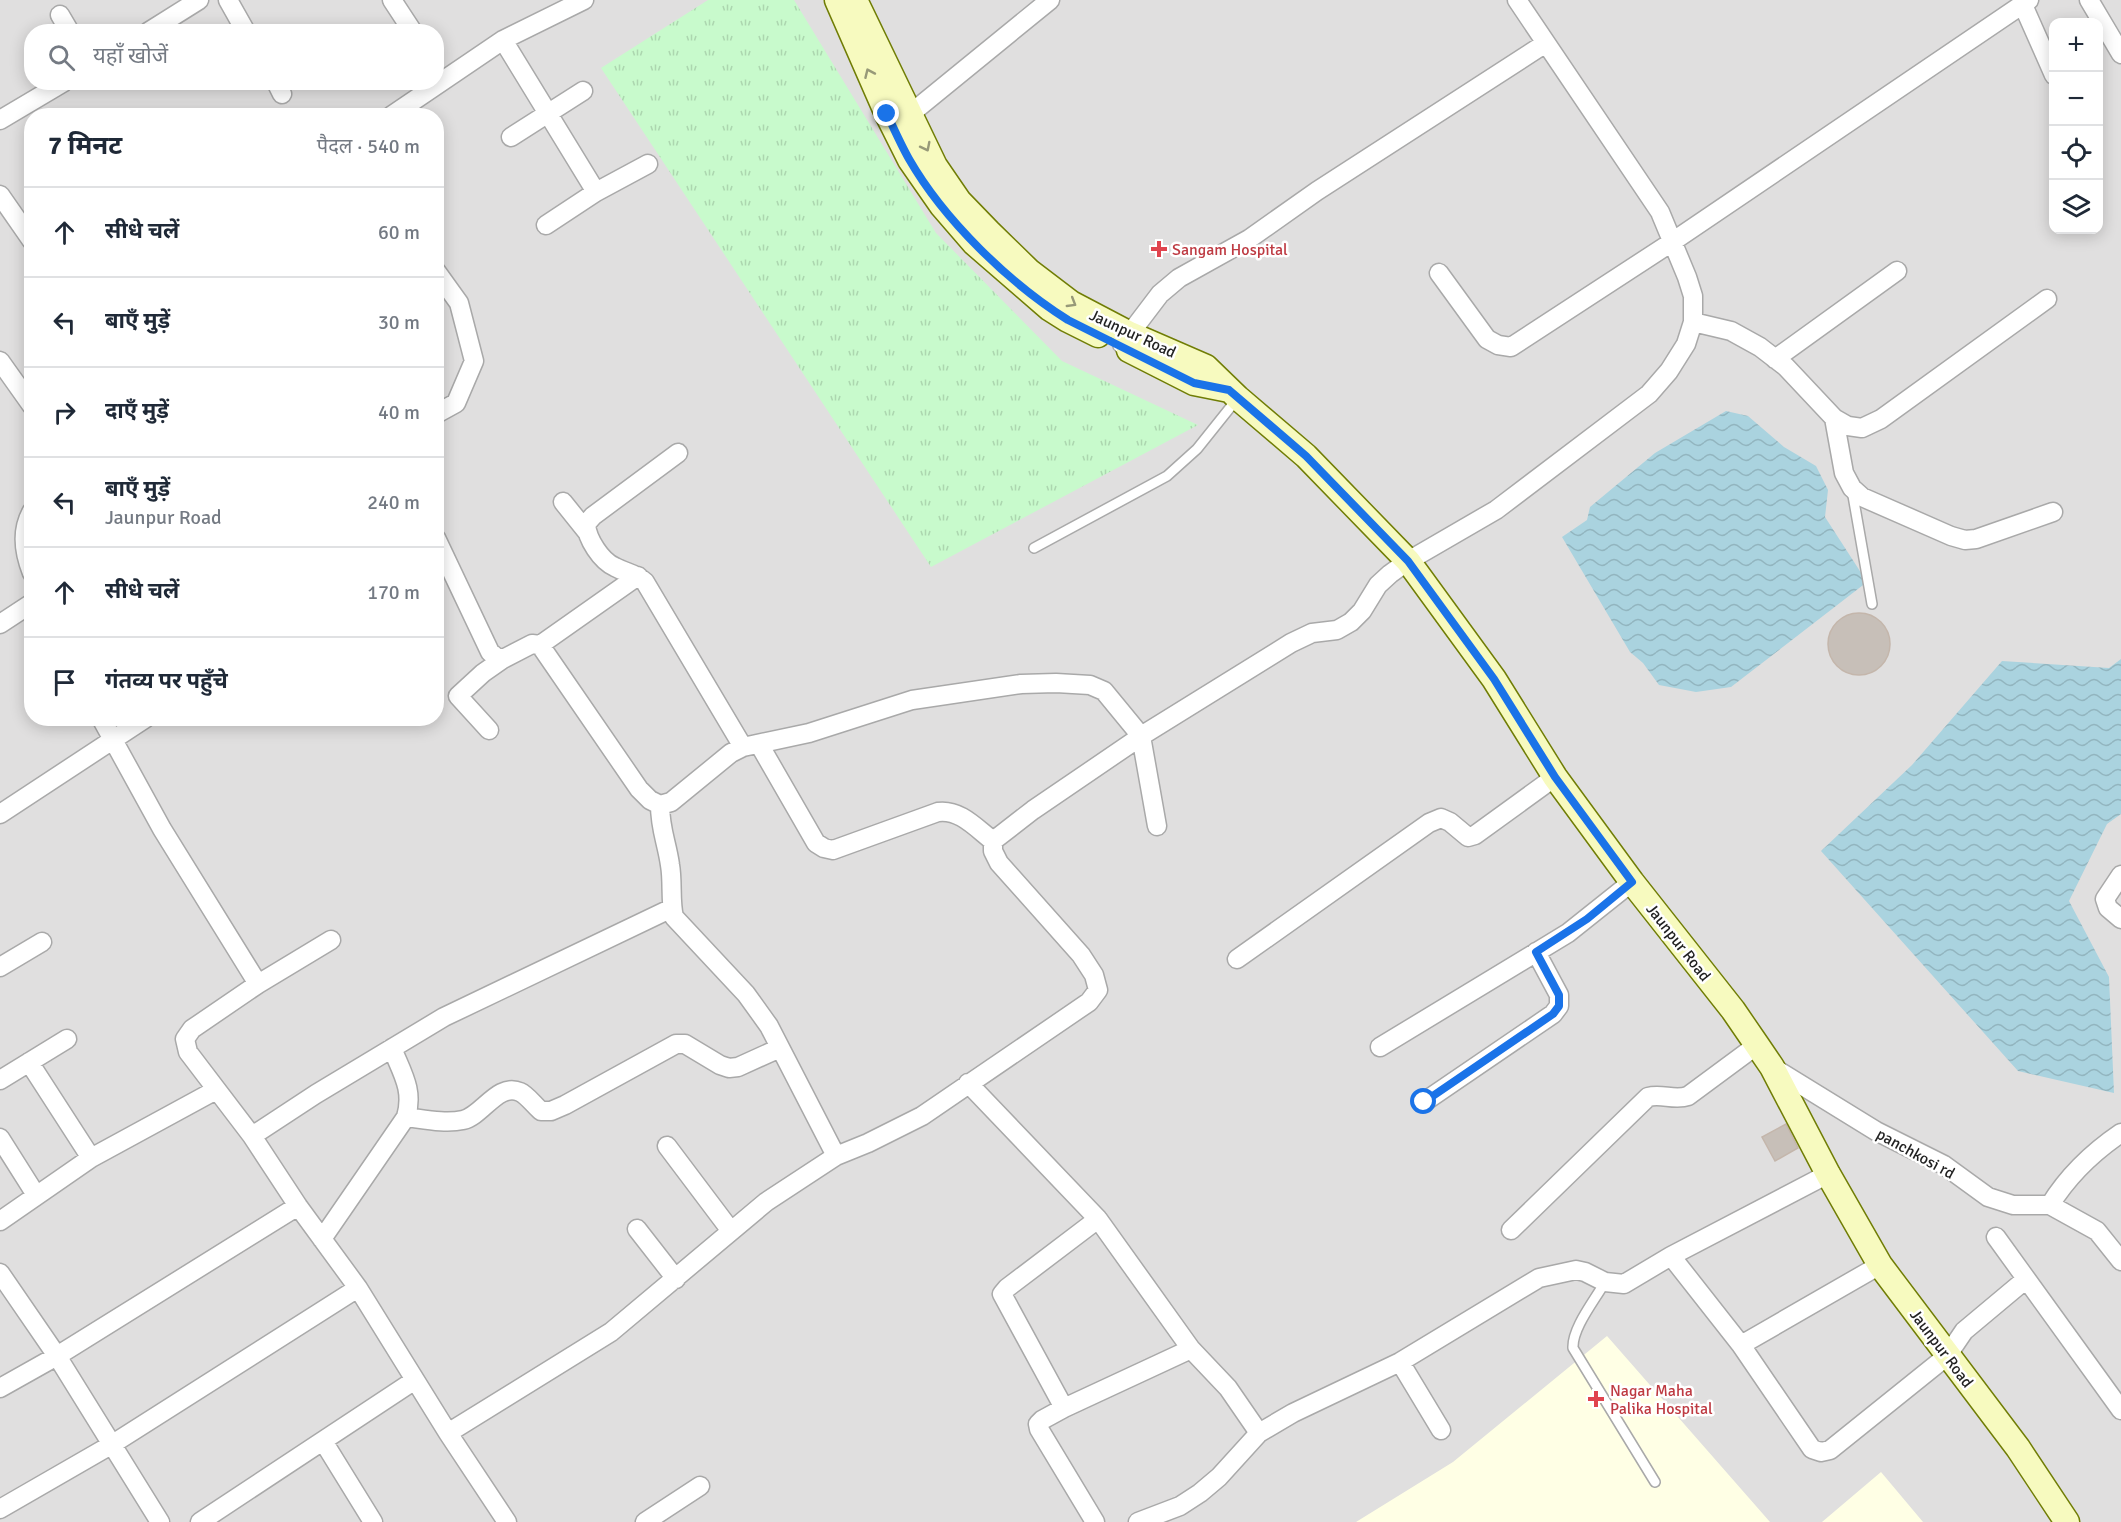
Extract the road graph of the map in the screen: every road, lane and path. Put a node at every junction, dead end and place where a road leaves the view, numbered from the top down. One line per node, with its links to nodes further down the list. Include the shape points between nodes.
1 (199, 0): 13 (street)
2 (228, 0): 14 (street)
3 (392, 0): 15 (street)
4 (584, 0): 16 (street)
5 (837, 0): 40 (street, one-way to 5, via 1068,320 1048,308 974,243 942,206 910,160)
6 (855, 0): 26 (street, Jaunpur Road)
7 (1050, 0): 26 (street)
8 (1517, 0): 17 (street)
9 (2089, 0): 18 (street)
10 (2026, 2): 20 (street); 34 (street)
11 (60, 15): 12 (street)
12 (65, 24)
13 (161, 24)
14 (242, 24)
15 (408, 24)
16 (503, 40): 19 (street); 25 (street)
17 (1546, 43): 34 (street, via 1660,212); 40 (street, via 1249,239 1179,278 1160,294)
18 (2121, 54)
19 (444, 71)
20 (2053, 72)
21 (51, 90): 27 (street)
22 (421, 90): 24 (street)
23 (583, 91): 25 (street)
24 (400, 108)
25 (548, 114): 28 (street); 30 (street)
26 (909, 114): 40 (street, Jaunpur Road, one-way to 40, via 935,166 959,201 1051,289)
27 (0, 120)
28 (511, 136)
29 (648, 164): 30 (street)
30 (596, 192): 32 (street)
31 (0, 195): 33 (street)
32 (546, 225)
33 (24, 230)
34 (1672, 242): 36 (street, via 1511,347 1487,339); 39 (street, via 1693,296)
35 (1897, 271): 41 (street)
36 (1439, 273)
37 (444, 282): 45 (street, via 459,303 474,362 456,403)
38 (2047, 299): 46 (street, via 1881,419 1862,428)
39 (1693, 322): 41 (street, via 1731,331); 54 (street, via 1686,344 1649,394 1496,510)
40 (1125, 340): 43 (street, via 1194,383)
41 (1775, 358): 46 (street)
42 (0, 361): 44 (street)
43 (1234, 394): 52 (lane, via 1197,449 1167,476); 54 (street, Jaunpur Road, via 1306,456)
44 (24, 395)
45 (444, 410)
46 (1834, 418): 48 (street, via 1844,473)
47 (678, 453): 51 (street, via 593,516 586,524)
48 (1851, 488): 50 (street, via 1862,498 1965,540); 56 (lane)
49 (563, 502): 51 (street)
50 (2053, 512)
51 (586, 532): 55 (street, via 609,564)
52 (1034, 548)
53 (444, 555): 60 (street, via 484,642 496,657)
54 (1408, 561): 64 (street, via 1378,585 1351,622 1291,643); 67 (street, Jaunpur Road, via 1494,679)
55 (638, 576): 59 (street); 66 (street)
56 (1872, 604)
57 (24, 608): 58 (street)
58 (0, 624)
59 (540, 645): 60 (street, via 532,644); 68 (street, via 639,789)
60 (503, 659): 63 (street, via 458,696)
61 (106, 726): 65 (street)
62 (134, 726): 65 (street)
63 (489, 730)
64 (1141, 736): 66 (street, via 1104,691 1090,685 1021,684 912,700 809,733); 70 (street); 71 (street)
65 (114, 740): 69 (street); 81 (street, via 162,829)
66 (751, 746): 68 (street, via 731,753 671,802); 71 (street, via 816,843 824,848 833,850 948,811 958,813)
67 (1555, 777): 73 (street, Jaunpur Road); 79 (street, via 1475,835 1467,837 1442,818 1429,823)
68 (660, 805): 74 (street, via 660,824 673,884)
69 (0, 814)
70 (1157, 826)
71 (993, 841): 90 (street, via 999,862 1081,955 1098,990 1089,1002)
72 (2121, 875): 75 (street, via 2105,899 2108,908)
73 (1632, 882): 78 (street, via 1587,919); 83 (street, Jaunpur Road)
74 (672, 908): 85 (street, via 444,1017); 86 (street, via 679,924 746,993)
75 (2121, 919)
76 (331, 940): 81 (street)
77 (42, 942): 80 (street)
78 (1536, 952): 84 (street); 92 (street, via 1559,995 1559,1006 1553,1014)
79 (1237, 959)
80 (0, 967)
81 (258, 984): 91 (street, via 192,1029 185,1039 188,1052)
82 (67, 1039): 87 (street)
83 (1757, 1045): 88 (street, Jaunpur Road); 107 (street, via 1688,1096 1648,1097)
84 (1380, 1047)
85 (392, 1048): 93 (street, via 409,1090); 95 (street)
86 (780, 1048): 93 (street, via 729,1068 685,1044 676,1044 551,1111 541,1111 522,1092 511,1090 464,1120); 98 (street)
87 (29, 1062): 89 (street); 99 (street)
88 (1772, 1067): 100 (street, Jaunpur Road); 102 (street, panchkosi rd, via 1876,1131 1944,1165 1988,1197 2013,1205)
89 (0, 1080)
90 (968, 1083): 98 (street, via 907,1124); 104 (street)
91 (216, 1090): 95 (street); 99 (street)
92 (1424, 1102)
93 (406, 1117): 110 (street)
94 (2121, 1133): 102 (street, via 2084,1164)
95 (252, 1136): 103 (street)
96 (0, 1138): 101 (street)
97 (667, 1146): 108 (street)
98 (836, 1155): 108 (street)
99 (91, 1158): 101 (street)
100 (1828, 1174): 111 (street); 113 (street, Jaunpur Road)
101 (36, 1195): 105 (street)
102 (2050, 1205): 112 (street, panchkosi rd, via 2097,1231)
103 (298, 1206): 110 (street); 121 (street)
104 (1098, 1219): 120 (street); 126 (street, via 1002,1294)
105 (0, 1221)
106 (637, 1229): 115 (street)
107 (1511, 1230)
108 (731, 1231): 115 (street)
109 (1996, 1238): 116 (street)
110 (322, 1239): 118 (street)
111 (1671, 1256): 117 (street, via 1624,1284); 119 (street)
112 (2121, 1261)
113 (1880, 1265): 119 (street); 122 (street, Jaunpur Road)
114 (0, 1273): 121 (street)
115 (676, 1279): 129 (street, via 611,1332)
116 (2025, 1280): 122 (street, via 1964,1331); 127 (street)
117 (1605, 1282): 123 (street, via 1576,1269 1539,1278); 133 (lane, via 1577,1330 1573,1348)
118 (358, 1288): 124 (street); 132 (street)
119 (1741, 1345): 122 (street, via 1812,1449 1821,1452 1830,1450)
120 (1191, 1349): 126 (street); 130 (street, via 1228,1388)
121 (57, 1356): 125 (street); 132 (street)
122 (1947, 1356): 145 (street, Jaunpur Road, via 2018,1448)
123 (1400, 1362): 128 (street); 130 (street)
124 (415, 1380): 129 (street); 131 (street)
125 (0, 1388)
126 (1064, 1408): 143 (street, via 1042,1420 1039,1429)
127 (2121, 1410)
128 (1441, 1430)
129 (448, 1433): 141 (street)
130 (1259, 1433): 144 (street, via 1200,1493 1180,1506)
131 (323, 1441): 139 (street); 140 (street)
132 (111, 1445): 135 (street); 138 (street)
133 (1654, 1482)
134 (700, 1486): 142 (street)
135 (0, 1509)
136 (0, 1518): 137 (street)
137 (4, 1522)
138 (160, 1522)
139 (200, 1522)
140 (373, 1522)
141 (507, 1522)
142 (645, 1522)
143 (1095, 1522)
144 (1138, 1522)
145 (2067, 1522)

